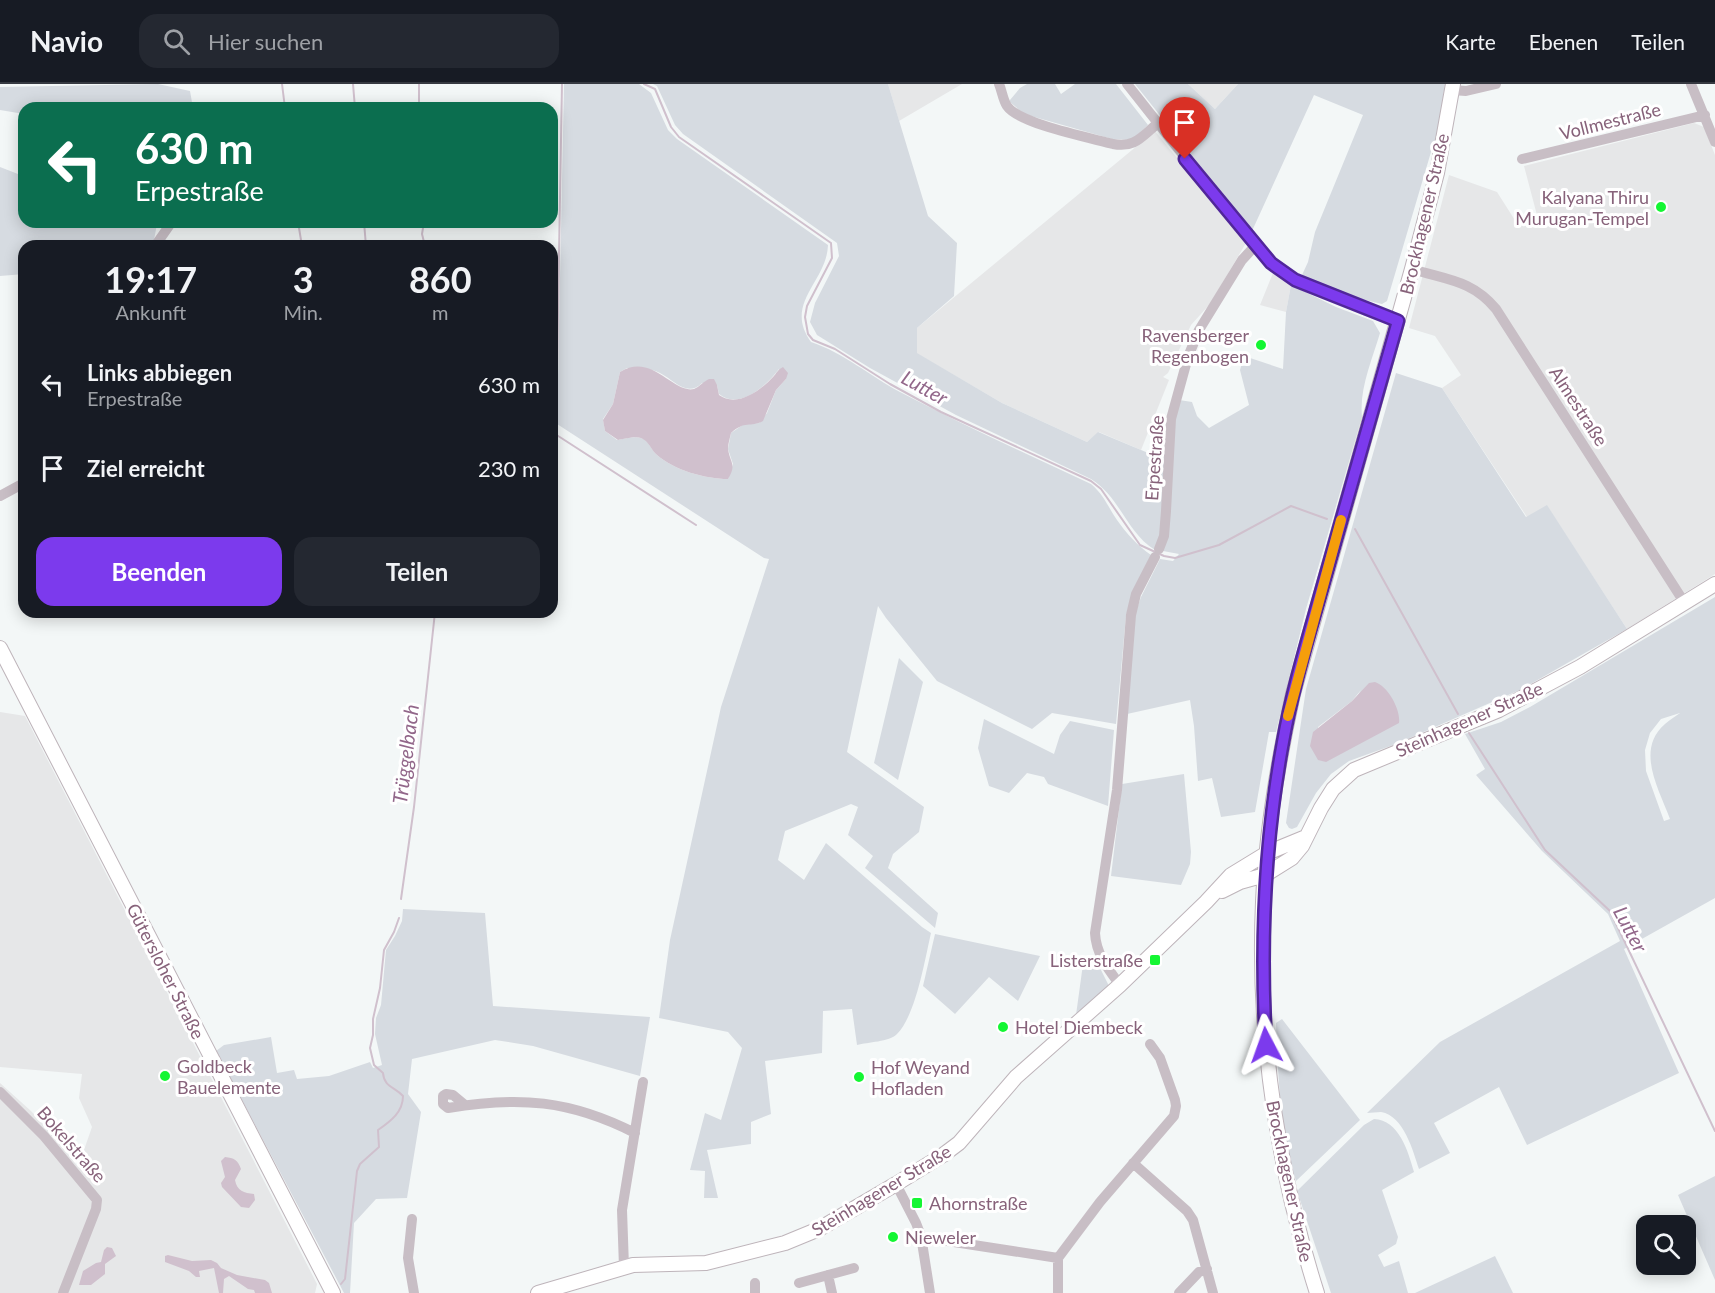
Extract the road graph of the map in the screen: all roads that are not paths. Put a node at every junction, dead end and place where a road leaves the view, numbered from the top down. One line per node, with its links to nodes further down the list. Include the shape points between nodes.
1 (999, 84): 7 (street, via 1007,106 1015,114 1113,144 1134,144)
2 (1127, 84): 7 (street)
3 (1496, 84): 5 (street, via 1466,91)
4 (1691, 84): 6 (street)
5 (1452, 87): 11 (main road, Brockhagener Straße, via 1437,173)
6 (1705, 115): 8 (street); 9 (street, Vollmestraße)
7 (1157, 124): 10 (street)
8 (1715, 142)
9 (1522, 159)
10 (1255, 246): 12 (street, via 1295,280); 22 (street, Erpestraße, via 1205,320 1188,357 1171,419 1164,536 1136,594 1131,615 1117,790 1095,933 1100,955)
11 (1412, 269): 12 (main road, Brockhagener Straße); 16 (street, Almestraße, via 1473,287 1496,309)
12 (1398, 321): 19 (main road, Brockhagener Straße, via 1293,694)
13 (18, 486): 14 (street)
14 (0, 496)
15 (1715, 584): 16 (main road, Steinhagener Straße)
16 (1684, 602): 18 (main road, Steinhagener Straße, via 1580,667 1499,710 1353,770 1333,789)
17 (0, 648): 39 (main road, Gütersloher Straße)
18 (1306, 837): 19 (main road, Steinhagener Straße); 20 (main road, Steinhagener Straße, via 1292,858)
19 (1267, 853): 20 (main road, Brockhagener Straße); 21 (main road, Steinhagener Straße, via 1231,875)
20 (1265, 875): 21 (main road, Steinhagener Straße, via 1230,885); 47 (main road, Brockhagener Straße, via 1263,995 1271,1092 1289,1193)
21 (1206, 902): 22 (main road, Steinhagener Straße)
22 (1120, 986): 29 (main road, Steinhagener Straße, via 1025,1068 959,1143)
23 (1150, 1044): 28 (street, via 1160,1059 1176,1106 1171,1121)
24 (644, 1082): 27 (street)
25 (0, 1092): 38 (street, Bokelstraße, via 44,1136 97,1200)
26 (465, 1105): 27 (street, via 516,1101 556,1104 603,1118)
27 (635, 1133): 33 (street, via 621,1218)
28 (1132, 1163): 32 (street); 35 (street, via 1193,1220)
29 (896, 1184): 31 (street); 33 (main road, Steinhagener Straße, via 819,1229 785,1243 706,1263)
30 (412, 1219): 40 (street, via 408,1258)
31 (922, 1242): 32 (street, via 942,1240); 43 (street)
32 (1058, 1258): 44 (street)
33 (624, 1267): 41 (main road, Steinhagener Straße)
34 (854, 1268): 36 (street)
35 (1207, 1269): 45 (street); 46 (street)
36 (828, 1275): 37 (street); 42 (street)
37 (800, 1283)
38 (63, 1293)
39 (333, 1293)
40 (414, 1293)
41 (538, 1293)
42 (832, 1293)
43 (930, 1293)
44 (1058, 1293)
45 (1179, 1293)
46 (1213, 1293)
47 (1317, 1293)

